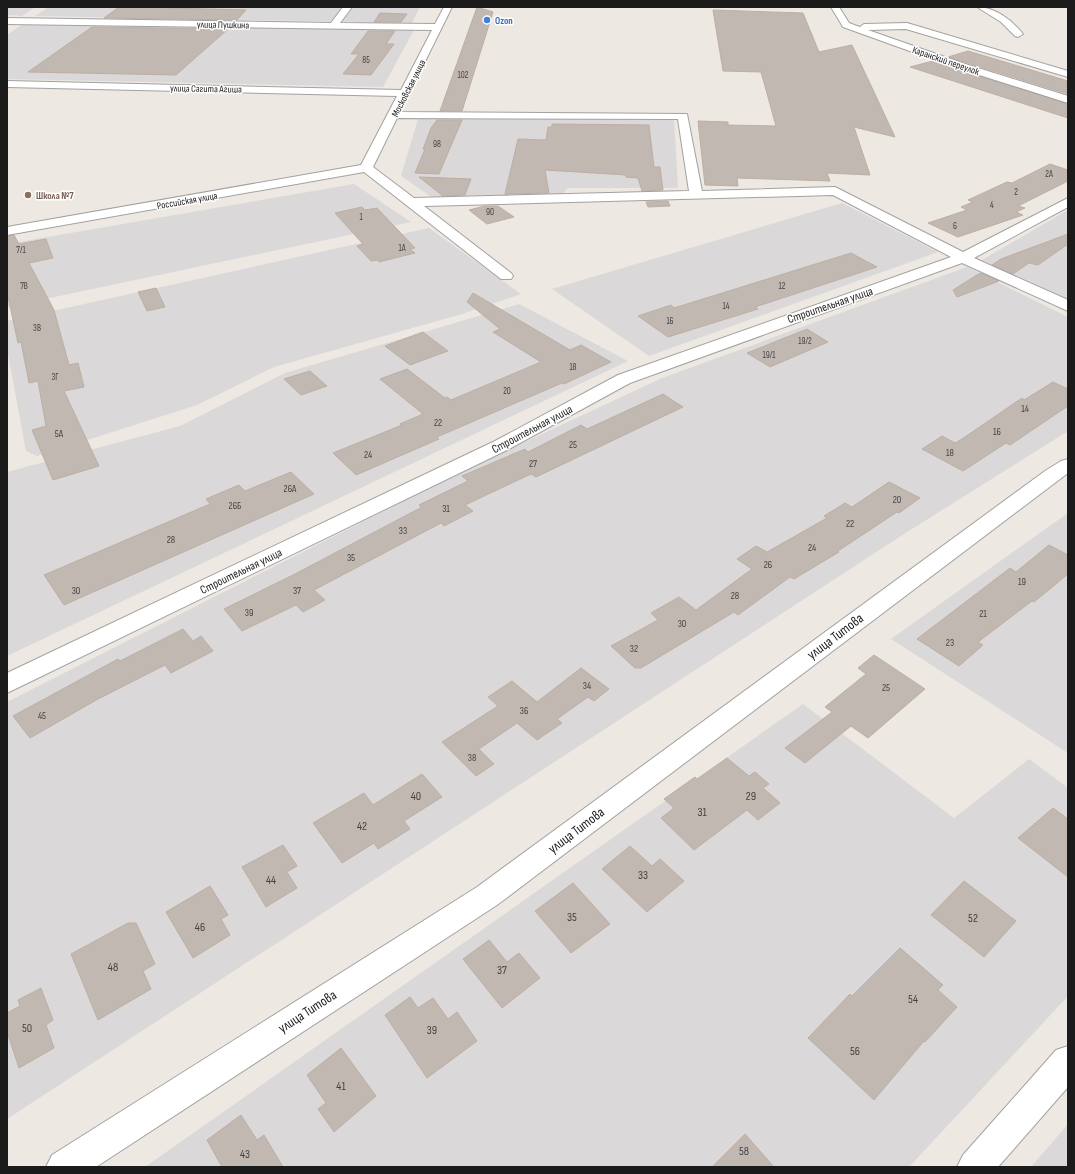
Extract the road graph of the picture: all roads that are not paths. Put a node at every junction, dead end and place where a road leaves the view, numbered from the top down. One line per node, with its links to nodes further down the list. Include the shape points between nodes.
1 (348, 7): 8 (street)
2 (448, 7): 9 (street, Московская улица)
3 (835, 7): 10 (street, Каранский переулок, via 846,25)
4 (980, 7): 12 (street, via 1004,20)
5 (37, 10): 7 (street)
6 (7, 20): 7 (street, улица Пушкина)
7 (23, 21): 8 (street, улица Пушкина); 11 (street)
8 (334, 25): 9 (street, улица Пушкина)
9 (439, 27): 15 (street, Московская улица)
10 (851, 27): 13 (street, via 907,26); 16 (street, Каранский переулок)
11 (7, 32)
12 (1018, 34)
13 (1068, 74)
14 (7, 84): 15 (street, улица Сагита Агиша)
15 (405, 93): 17 (street, Московская улица)
16 (1068, 100)
17 (393, 115): 18 (street, Московская улица); 19 (street, via 683,116)
18 (366, 168): 20 (street); 22 (street, Российская улица)
19 (696, 195): 20 (street); 23 (street, via 835,191)
20 (411, 202): 24 (street)
21 (1068, 202): 23 (street, Строительная улица)
22 (7, 231)
23 (963, 258): 25 (street); 27 (street, Строительная улица, via 624,379 502,446)
24 (506, 276)
25 (1068, 306)
26 (1068, 465): 29 (street, улица Титова, via 487,896)
27 (7, 684)
28 (1068, 1062): 30 (street)
29 (64, 1167)
30 (974, 1167)

